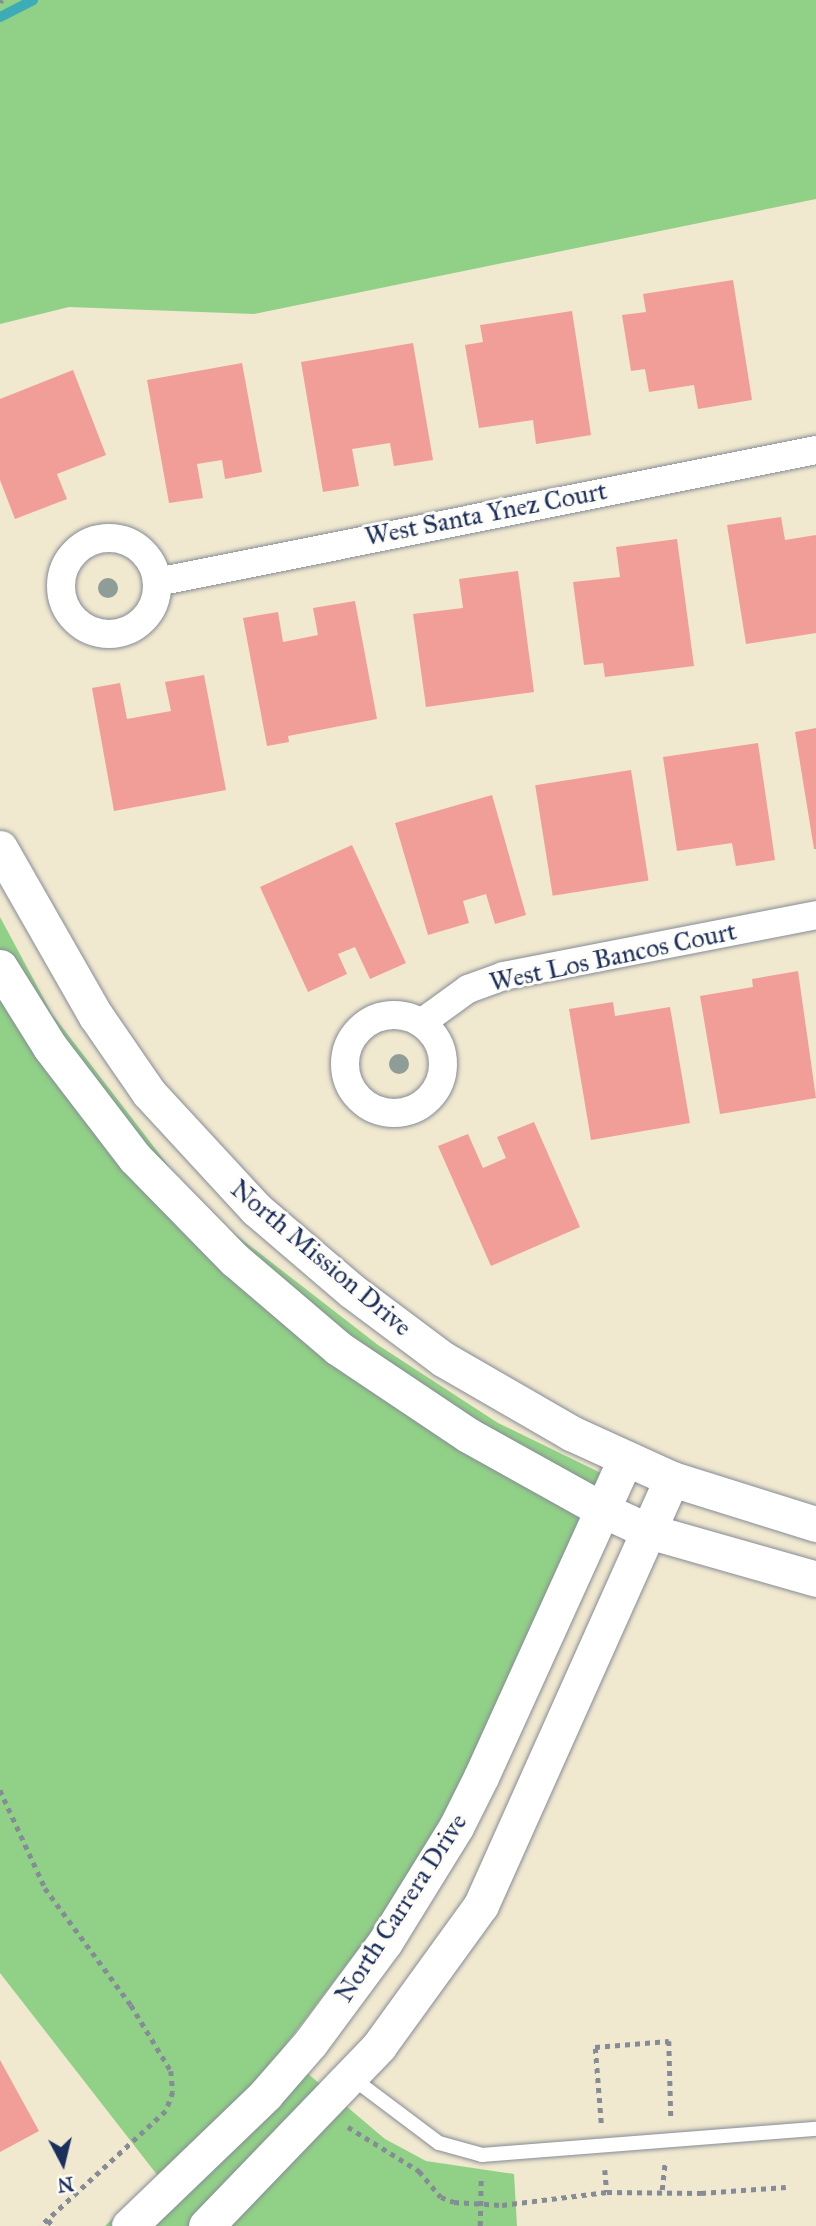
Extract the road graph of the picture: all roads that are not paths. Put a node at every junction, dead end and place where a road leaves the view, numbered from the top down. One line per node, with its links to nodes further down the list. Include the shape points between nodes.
1 (816, 450): 2 (street, West Santa Ynez Court)
2 (157, 582)
3 (0, 848): 7 (street, North Mission Drive, via 96,1016 149,1093 256,1209 352,1292 443,1359 571,1433)
4 (816, 915): 6 (street, West Los Bancos Court, via 503,976 468,989)
5 (0, 967): 9 (street, North Mission Drive, via 50,1047 135,1158 286,1306 390,1387 525,1470)
6 (421, 1023)
7 (626, 1458): 8 (street, North Mission Drive); 9 (street, North Carrera Drive)
8 (672, 1479): 10 (street, North Mission Drive); 11 (street, North Carrera Drive)
9 (603, 1510): 11 (street, North Mission Drive); 13 (street, North Carrera Drive, via 456,1827 385,1942)
10 (816, 1524)
11 (648, 1531): 12 (street, North Mission Drive); 14 (street, North Carrera Drive, via 481,1905 379,2046)
12 (816, 1579)
13 (311, 2042): 14 (street); 16 (street, North Carrera Drive, via 218,2144)
14 (349, 2077): 15 (lane, via 439,2143 482,2155); 17 (street, North Carrera Drive)
15 (816, 2129)
16 (129, 2226)
17 (206, 2226)

